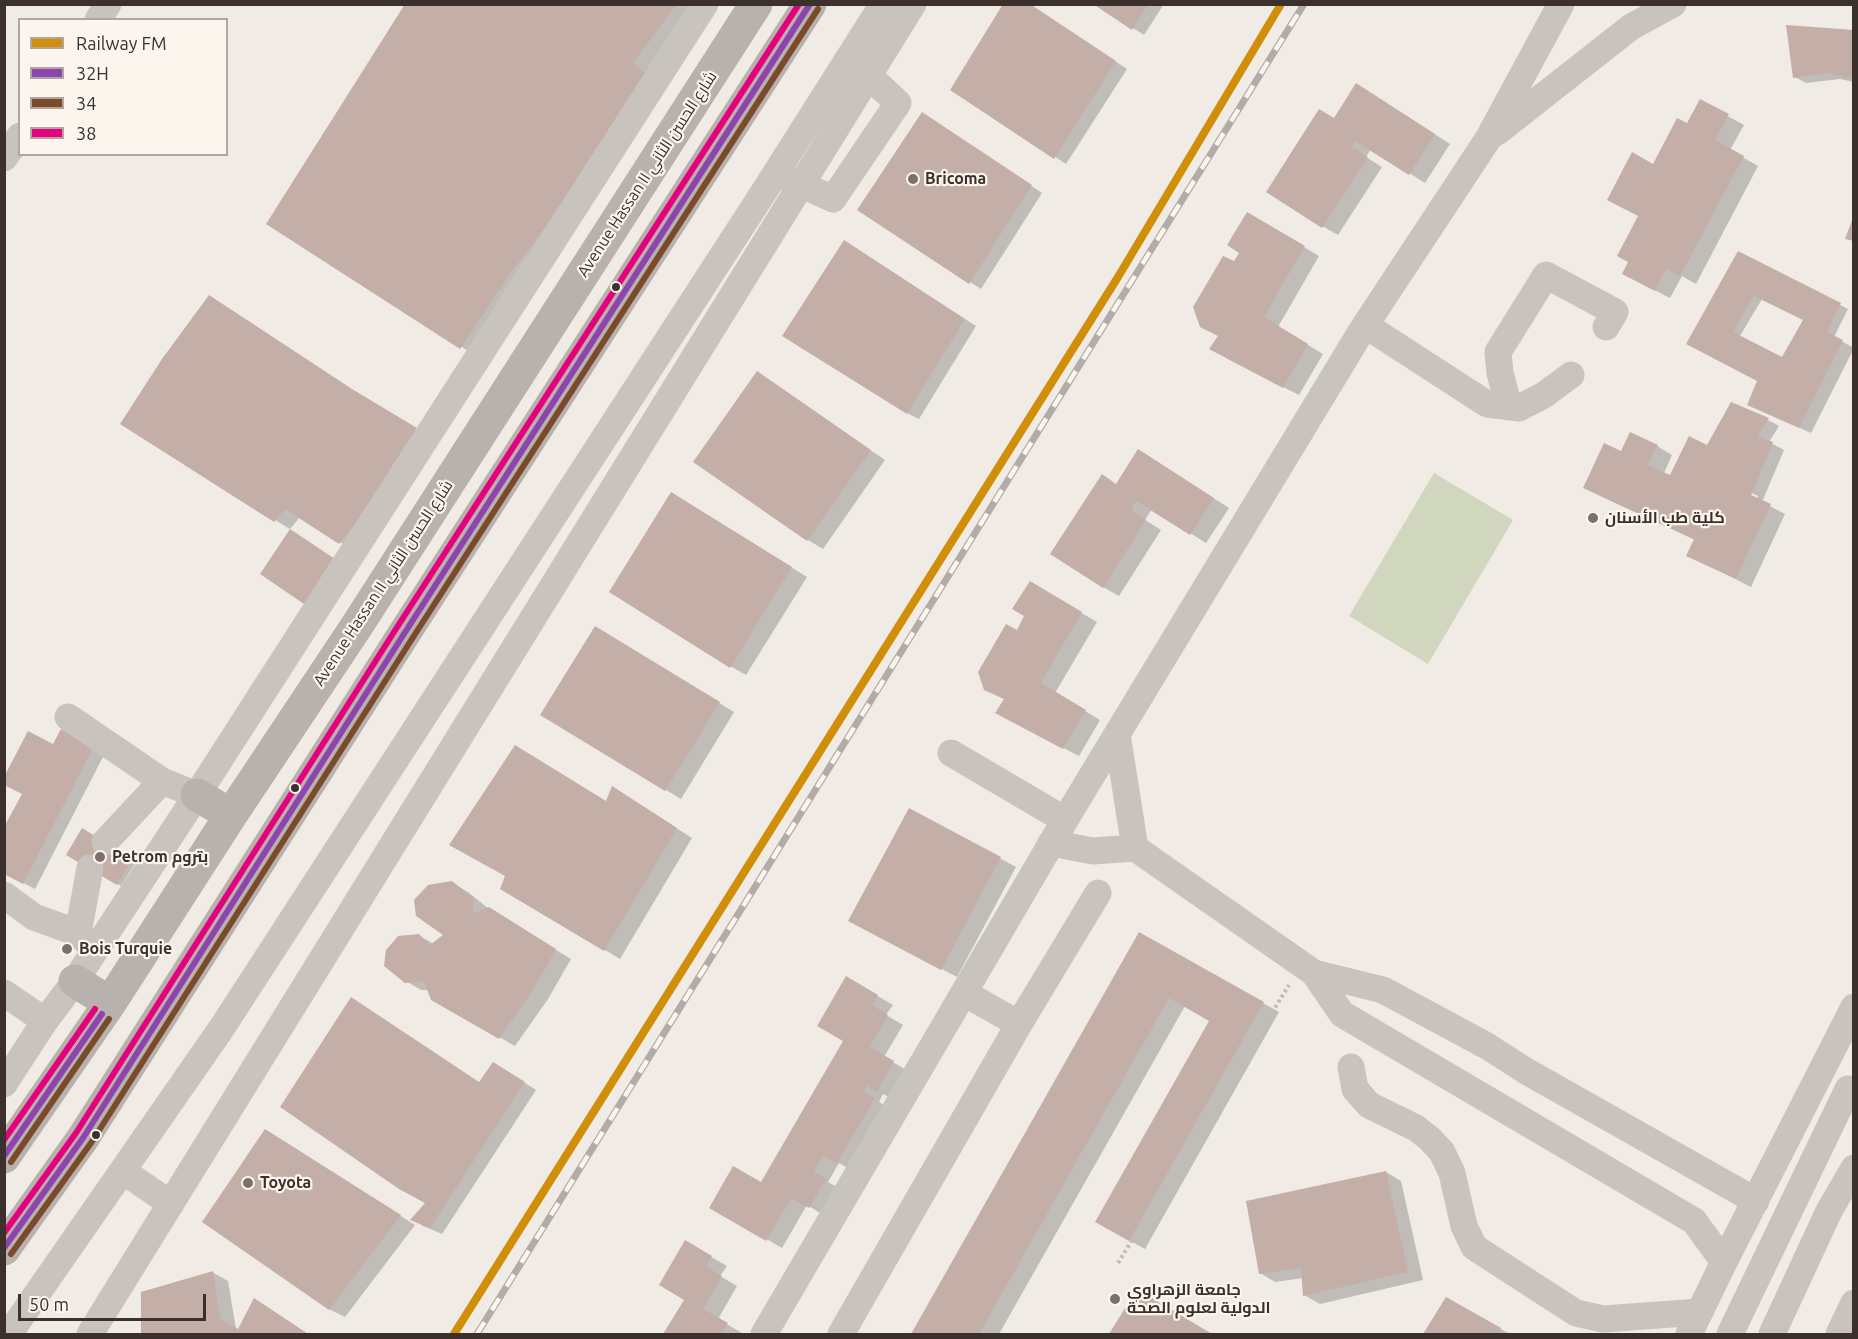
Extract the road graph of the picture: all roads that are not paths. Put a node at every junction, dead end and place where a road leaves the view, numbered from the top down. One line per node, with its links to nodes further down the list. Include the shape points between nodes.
1 (108, 4): 9 (street)
2 (705, 4): 25 (street)
3 (756, 4): 26 (main road, Avenue Hassan II شارع الحسن الثاني)
4 (810, 4): 53 (main road, via 83,1138)
5 (883, 4): 10 (street)
6 (914, 4): 11 (street)
7 (1561, 4): 13 (street)
8 (1673, 4): 13 (street, via 1631,27)
9 (99, 18)
10 (849, 57): 11 (street); 15 (street)
11 (869, 76): 16 (street); 16 (street, via 898,103 832,199)
12 (18, 139): 14 (street)
13 (1488, 140): 17 (street)
14 (4, 158)
15 (776, 172): 16 (street); 50 (street, via 246,990)
16 (802, 184): 52 (street)
17 (1365, 325): 20 (street, via 1487,404); 22 (street)
18 (1606, 327): 20 (street, via 1615,312 1546,275 1498,352)
19 (1571, 375): 20 (street, via 1545,395 1519,408)
20 (1509, 407)
21 (68, 717): 24 (street)
22 (1117, 734): 27 (street); 30 (street)
23 (951, 753): 27 (street)
24 (162, 781): 25 (street); 28 (street)
25 (197, 795): 26 (main road); 34 (street)
26 (231, 815): 39 (main road, Avenue Hassan II شارع الحسن الثاني)
27 (1065, 820): 29 (street)
28 (105, 842)
29 (1051, 843): 30 (street, via 1093,851); 38 (street)
30 (1135, 848): 35 (street)
31 (90, 868): 34 (street)
32 (1098, 893): 42 (street)
33 (4, 895): 34 (street, via 34,917)
34 (87, 942): 36 (street)
35 (1307, 969): 51 (street, via 1383,990); 54 (street, via 1342,1014 1694,1221)
36 (75, 981): 39 (main road); 41 (street)
37 (4, 993): 41 (street)
38 (964, 993): 42 (street); 59 (street)
39 (110, 1003): 48 (main road, Avenue Hassan II شارع الحسن الثاني)
40 (1854, 1007): 44 (street)
41 (45, 1021): 45 (street)
42 (1019, 1024): 60 (street)
43 (1351, 1067): 56 (street, via 1355,1089 1369,1105 1416,1128 1442,1152 1474,1247 1576,1313 1603,1319)
44 (1823, 1067): 46 (street); 51 (street)
45 (4, 1084)
46 (1851, 1091): 47 (street)
47 (1824, 1139): 49 (street); 61 (street)
48 (7, 1147)
49 (1854, 1168): 62 (street, via 1829,1211)
50 (123, 1171): 52 (street); 57 (street)
51 (1756, 1201): 54 (street)
52 (171, 1204): 58 (street)
53 (4, 1249)
54 (1724, 1262): 56 (street)
55 (1854, 1303): 63 (street)
56 (1695, 1323)
57 (9, 1335)
58 (90, 1335)
59 (764, 1335)
60 (841, 1335)
61 (1730, 1335)
62 (1772, 1335)
63 (1839, 1335)

